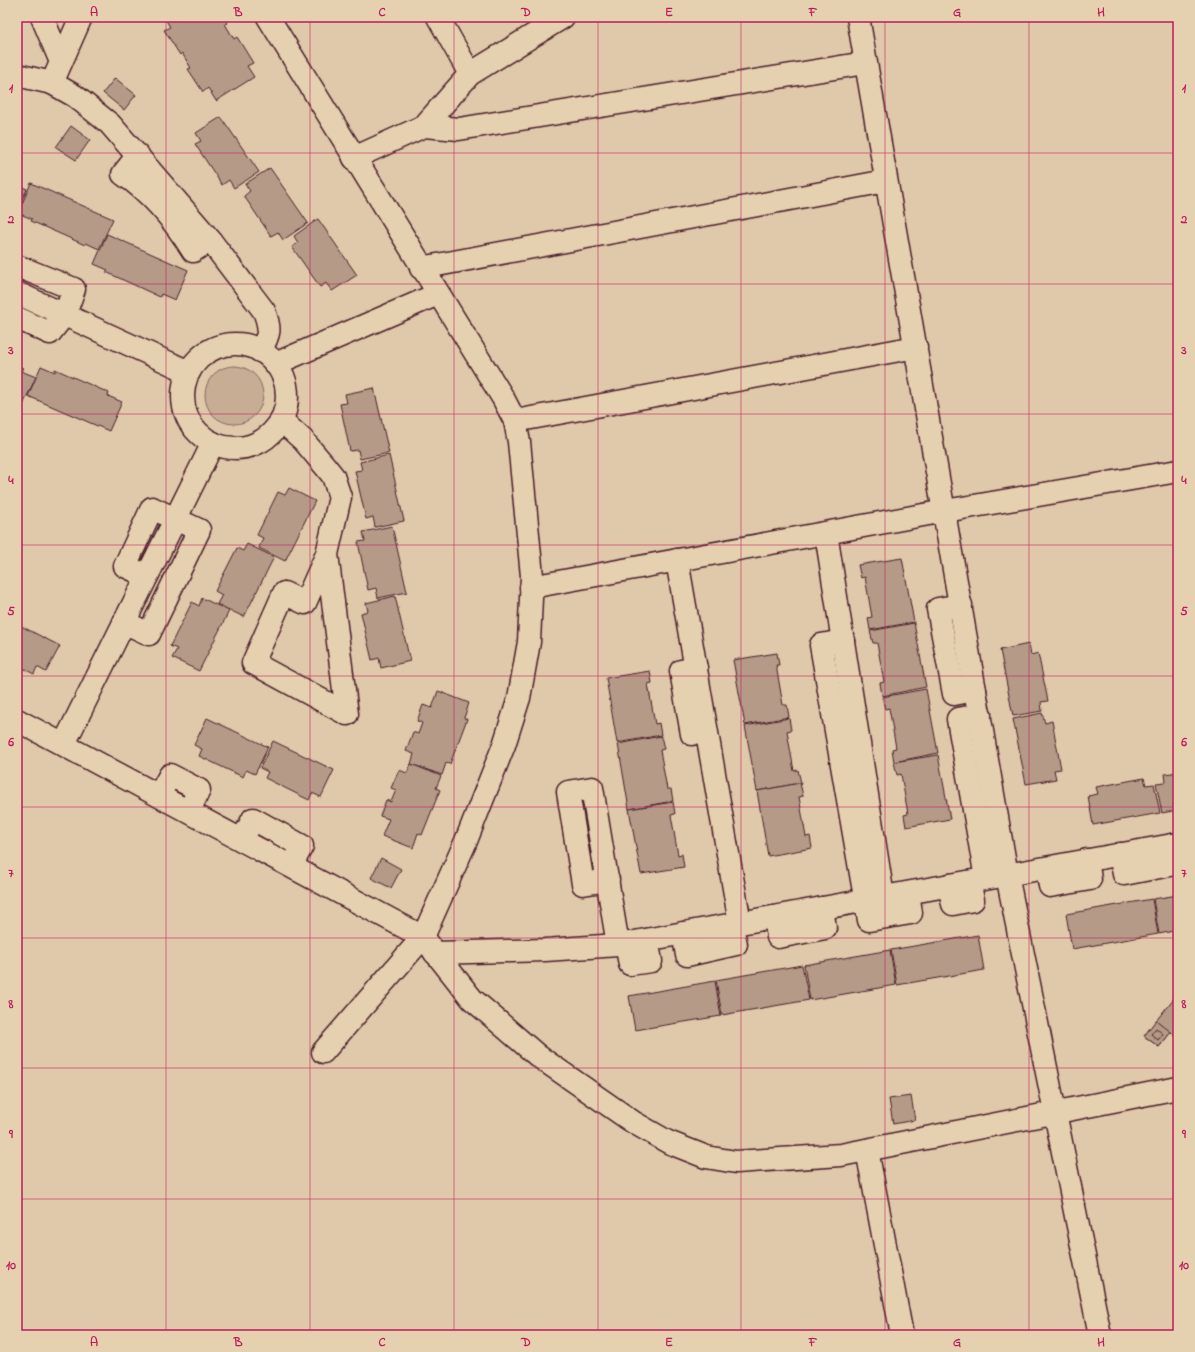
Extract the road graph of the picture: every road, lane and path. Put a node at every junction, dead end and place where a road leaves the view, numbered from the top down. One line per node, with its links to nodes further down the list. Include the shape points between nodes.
1 (42, 17): 7 (street)
2 (81, 17): 7 (street)
3 (268, 17): 13 (street)
4 (438, 17): 9 (street)
5 (563, 17): 9 (street)
6 (858, 17): 8 (street)
7 (62, 62): 11 (street)
8 (865, 63): 12 (street, via 459,129); 14 (street)
9 (470, 74): 12 (street)
10 (17, 75): 11 (street)
11 (52, 83): 22 (street, via 75,96 110,124 210,240 264,312 270,325)
12 (424, 126): 13 (street)
13 (354, 158): 16 (street)
14 (886, 181): 16 (street); 21 (street)
15 (17, 266): 19 (street, via 74,289)
16 (422, 268): 18 (street)
17 (17, 293): 19 (street)
18 (438, 294): 22 (street); 25 (street)
19 (65, 314): 20 (street, via 50,333); 23 (street)
20 (17, 318)
21 (916, 347): 25 (street); 28 (street)
22 (268, 357): 23 (street, via 253,347 223,345 203,355); 24 (street, via 283,376 287,391 286,406)
23 (189, 372): 26 (street, via 183,394 187,416 195,429)
24 (281, 420): 26 (street, via 273,432 255,444 234,448); 31 (street, via 303,440 333,476 340,497)
25 (515, 421): 33 (street)
26 (213, 443): 29 (street)
27 (1178, 470): 28 (street)
28 (945, 511): 30 (street); 39 (street, via 961,605 938,609 954,694 975,690 980,715 958,719)
29 (175, 519): 34 (street, via 152,508 125,566 147,576); 34 (street, via 198,530 149,634)
30 (826, 533): 32 (street); 40 (street, via 843,641 822,645)
31 (327, 554): 31 (street, via 305,602 284,593 253,663 348,714)
32 (677, 560): 33 (street); 41 (street, via 696,668 681,671 714,857 728,855)
33 (531, 587): 42 (street, via 529,642 519,698)
34 (124, 622): 36 (street)
35 (17, 720): 36 (street)
36 (64, 744): 42 (street, via 159,795 170,775 199,790 189,811 242,840 253,819 302,846 291,866)
37 (1175, 845): 39 (street, via 1175,864 1124,874 1120,854 1087,860 1090,880 1050,886 1046,868)
38 (608, 880): 43 (street)
39 (978, 880): 40 (street, via 908,892 911,913 869,920); 46 (street)
40 (874, 899): 41 (street, via 822,908 825,928 778,937 775,917)
41 (736, 924): 43 (street, via 736,944 687,955 683,933 647,940 650,961 630,964)
42 (429, 945): 43 (street, via 545,950); 44 (street); 47 (street, via 472,999 538,1056 633,1122 668,1142 706,1157 736,1162 841,1155)
43 (622, 945)
44 (323, 1052)
45 (1178, 1088): 46 (street)
46 (1055, 1113): 47 (street); 49 (street)
47 (867, 1150): 48 (street)
48 (902, 1335)
49 (1100, 1335)

